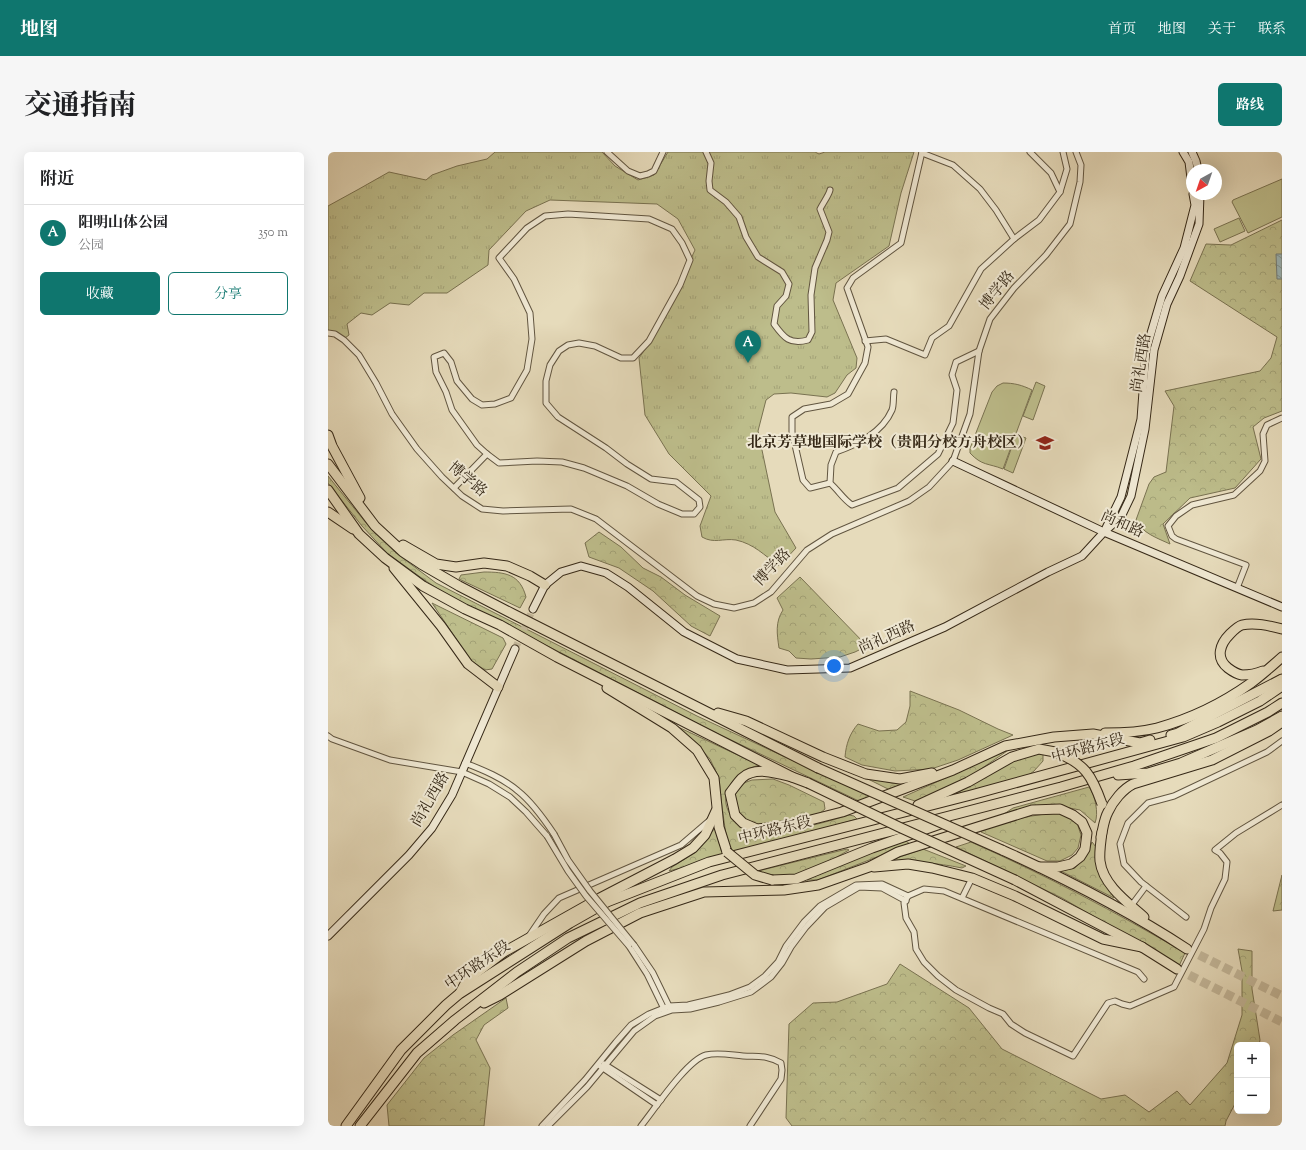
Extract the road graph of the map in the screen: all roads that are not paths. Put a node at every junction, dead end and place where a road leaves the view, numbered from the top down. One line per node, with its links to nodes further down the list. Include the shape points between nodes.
1 (607, 152): 2 (street, via 628,171 640,176 654,170)
2 (663, 152)
3 (706, 152): 12 (street, via 712,164 710,190 726,202 738,217 758,257 782,272 789,284 786,296 777,306 774,324 790,341 808,340 812,332 815,268 829,232 820,209)
4 (1030, 152): 13 (street, via 1051,173)
5 (1063, 152): 13 (street, via 1067,168)
6 (1076, 152): 19 (street, 博学路, via 1081,165 1080,182 1070,224 990,319)
7 (1184, 152): 10 (street)
8 (1192, 152): 11 (street)
9 (922, 153): 16 (street, via 953,165 980,189); 18 (street, via 901,243 853,278 847,288)
10 (1188, 164)
11 (1197, 164)
12 (830, 190)
13 (1060, 192): 16 (street, via 1039,220)
14 (1194, 200): 31 (street, 尚礼西路, via 1195,206 1184,248 1162,296 1146,350 1140,419 1121,497)
15 (1200, 200): 31 (street, 尚礼西路, via 1200,224 1167,304 1154,350 1146,429 1131,496 1121,518)
16 (1014, 239): 18 (street, via 981,269 948,326 932,338 925,355 886,339)
17 (328, 333): 27 (street, 博学路, via 344,340 359,355 392,414 417,450)
18 (866, 341): 26 (street, via 868,347 865,363 848,394 830,404 804,409 792,417 792,432 802,480 810,488)
19 (979, 351): 24 (street, 博学路, via 970,414); 26 (street, via 956,362 952,375 957,390 953,423 938,454 898,488 852,505)
20 (894, 392): 26 (street, via 893,409 882,426 858,444 836,452 831,465)
21 (1282, 418): 36 (street, via 1267,425 1263,434 1265,461 1250,481 1234,495 1192,505 1176,516 1168,526 1176,539 1246,565)
22 (328, 435): 30 (highway)
23 (486, 454): 23 (street, via 452,410 436,372 434,357 444,353 451,362 457,381 472,399 482,405 495,404 510,398 527,370 532,339 530,313 514,279 499,258 527,228 545,216 568,214 649,220 672,229 690,260 680,286 649,341 633,358 621,358 595,346 579,343 559,350 550,365 546,381 546,403 558,417 651,479 676,482 699,500 700,507 694,514 682,514 584,468 562,462 499,463); 27 (street)
24 (953, 462): 27 (street, 博学路, via 929,487 909,501 832,534 807,550 771,592 754,603 734,608 714,604 697,596 596,519 570,509 482,509); 31 (street, 尚和路)
25 (328, 464): 30 (highway)
26 (830, 483)
27 (454, 488)
28 (328, 490): 32 (highway)
29 (328, 512): 32 (highway)
30 (375, 526): 33 (highway)
31 (1104, 532): 35 (street, 尚礼西路, via 1082,556 945,627 850,668 787,670 737,660 684,632 628,587 606,573 581,566 561,572); 36 (street, 尚和路)
32 (359, 534): 34 (highway)
33 (387, 537): 35 (highway, via 436,564 456,567 484,563 507,566); 48 (highway, via 403,552 459,586)
34 (385, 558): 41 (highway, via 423,586); 46 (highway, via 441,626 468,664)
35 (545, 585): 38 (street, 尚礼西路)
36 (1237, 588): 37 (street, 尚和路)
37 (1282, 607)
38 (533, 609)
39 (1279, 628): 43 (highway, via 1241,625 1222,645 1222,664 1234,672 1240,675)
40 (515, 649): 46 (street, 尚礼西路)
41 (557, 657): 58 (highway); 61 (highway, via 672,728 697,750 714,778)
42 (1282, 658): 43 (highway)
43 (1267, 670): 51 (highway, via 1251,683 1183,719 1156,728)
44 (1282, 678): 51 (highway, via 1178,732 1148,741 1140,743)
45 (1282, 686): 62 (highway, 中环路东段, via 1218,722 1183,737)
46 (498, 687): 54 (street, 尚礼西路)
47 (1282, 703): 57 (highway, 中环路东段, via 1216,738)
48 (694, 706): 55 (highway, via 746,721 866,774 900,779); 65 (highway, bridge, via 818,768)
49 (1282, 716): 57 (highway, via 1257,730 1181,763 1148,773)
50 (1282, 722): 63 (highway, via 1212,760 1126,788 1108,812)
51 (1093, 734): 55 (highway, via 1054,737 1005,746)
52 (328, 736): 56 (street, via 390,760)
53 (1282, 741): 67 (street, via 1267,752 1174,796 1148,803 1128,823 1120,844 1124,864)
54 (465, 763): 56 (street, 尚礼西路); 75 (street, bridge, via 490,773 518,791 542,816 568,860)
55 (953, 770): 58 (highway, via 842,812 787,826 757,829 743,823 734,815 730,793 744,776 754,772 769,772)
56 (462, 772): 73 (street, 尚礼西路, via 452,795 432,828 409,856); 75 (street, bridge, via 510,797 526,812 547,836 586,896)
57 (1101, 776): 59 (highway, 中环路东段)
58 (792, 777): 76 (highway, bridge, via 1015,880)
59 (1012, 799): 61 (highway, bridge, via 872,848 796,879 772,880 755,874 727,852); 82 (highway, 中环路东段, via 722,875 640,903 568,938 517,972)
60 (1282, 805): 69 (street, via 1236,833 1214,850 1227,862 1225,879 1204,929 1174,987 1130,1006 1115,1001 1108,1002 1073,1056 1025,1033 1002,1014 956,990 938,976 924,962 916,949 914,932 906,918 904,903)
61 (716, 814): 74 (highway, via 705,835 693,848); 74 (street, via 681,845 559,898)
62 (900, 814): 63 (highway, bridge, via 968,782 1012,757 1039,750 1055,752 1075,761 1094,781 1102,804); 80 (highway, 中环路东段, via 708,862 607,902)
63 (1102, 837): 70 (highway, via 1100,861 1106,876 1117,893)
64 (869, 867): 65 (highway, via 898,852 1032,810 1060,809 1082,822 1087,833 1085,849 1080,857 1071,864); 66 (highway, via 908,864); 82 (highway, via 818,885 784,890 704,892 640,913 586,941 500,995)
65 (1039, 867): 72 (highway)
66 (972, 878): 68 (street); 76 (highway, via 1103,939)
67 (1146, 886): 70 (street); 71 (street)
68 (962, 898): 69 (street, via 944,891 924,889); 79 (street, via 1138,972)
69 (907, 899): 81 (street, via 882,888 859,888 825,907 806,927 771,977 751,992 690,1008)
70 (1131, 906): 72 (highway)
71 (1186, 917)
72 (1153, 926): 77 (highway)
73 (329, 932)
74 (528, 937): 80 (highway, via 467,980)
75 (632, 945): 81 (street, via 653,973)
76 (1142, 947): 78 (highway)
77 (1187, 948)
78 (1177, 968)
79 (1144, 979)
80 (459, 994): 86 (highway, 中环路东段, via 400,1050)
81 (668, 1009): 83 (street, via 649,1014 631,1025); 84 (street, via 634,1031)
82 (458, 1017): 87 (highway, 中环路东段, via 417,1053)
83 (598, 1064): 84 (street); 88 (street)
84 (604, 1066): 85 (street); 89 (street)
85 (659, 1102): 90 (street); 91 (street, via 680,1075 705,1055 772,1057 781,1063 781,1079)
86 (346, 1126)
87 (360, 1126)
88 (542, 1126)
89 (548, 1126)
90 (641, 1126)
91 (750, 1126)

